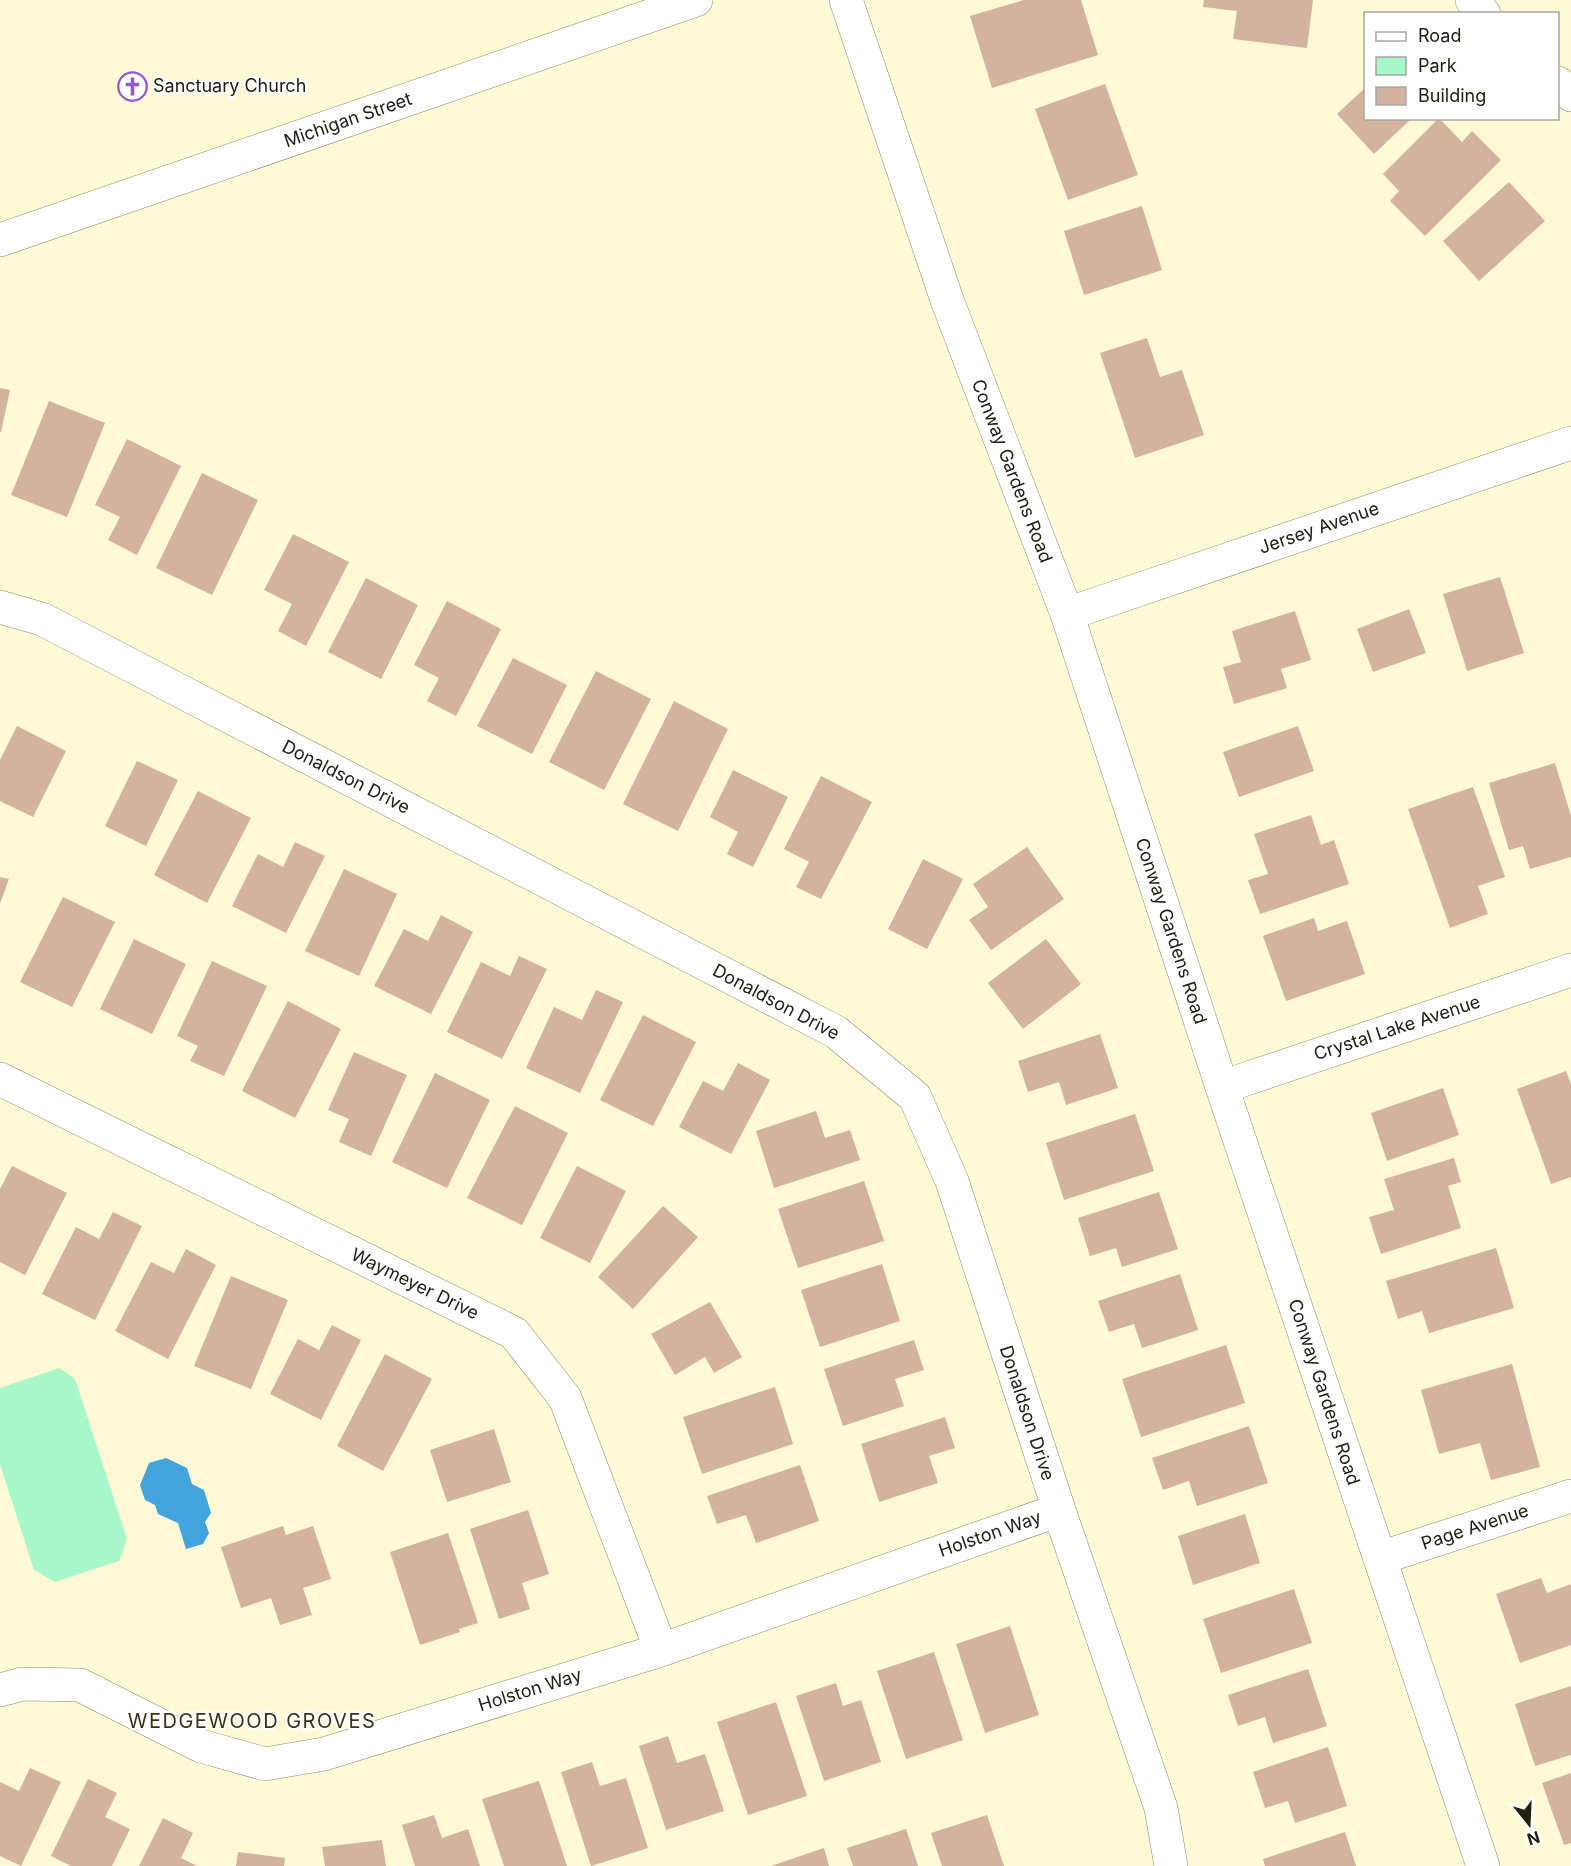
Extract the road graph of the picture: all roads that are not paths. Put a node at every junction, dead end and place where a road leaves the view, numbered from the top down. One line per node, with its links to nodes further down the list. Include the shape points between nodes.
1 (696, 0): 7 (street, Michigan Street)
2 (846, 0): 10 (street, Conway Gardens Road, via 947,300)
3 (1472, 0): 4 (street)
4 (1482, 12)
5 (1559, 85): 6 (street)
6 (1571, 95)
7 (0, 240)
8 (1571, 443): 10 (street, Jersey Avenue)
9 (0, 607): 15 (street, Donaldson Drive, via 42,619 836,1032 915,1097 952,1181)
10 (1067, 614): 13 (street, Conway Gardens Road)
11 (1571, 970): 13 (street, Crystal Lake Avenue)
12 (0, 1079): 17 (street, Waymeyer Drive, via 514,1333 565,1398)
13 (1222, 1087): 16 (street, Conway Gardens Road)
14 (1571, 1496): 16 (street, Page Avenue)
15 (1059, 1510): 17 (street, Holston Way); 19 (street, Donaldson Drive, via 1161,1808)
16 (1380, 1558): 20 (street, Conway Gardens Road)
17 (661, 1650): 18 (street, Holston Way, via 324,1754 265,1764 201,1746 80,1685 22,1684)
18 (0, 1690)
19 (1171, 1866)
20 (1483, 1866)

